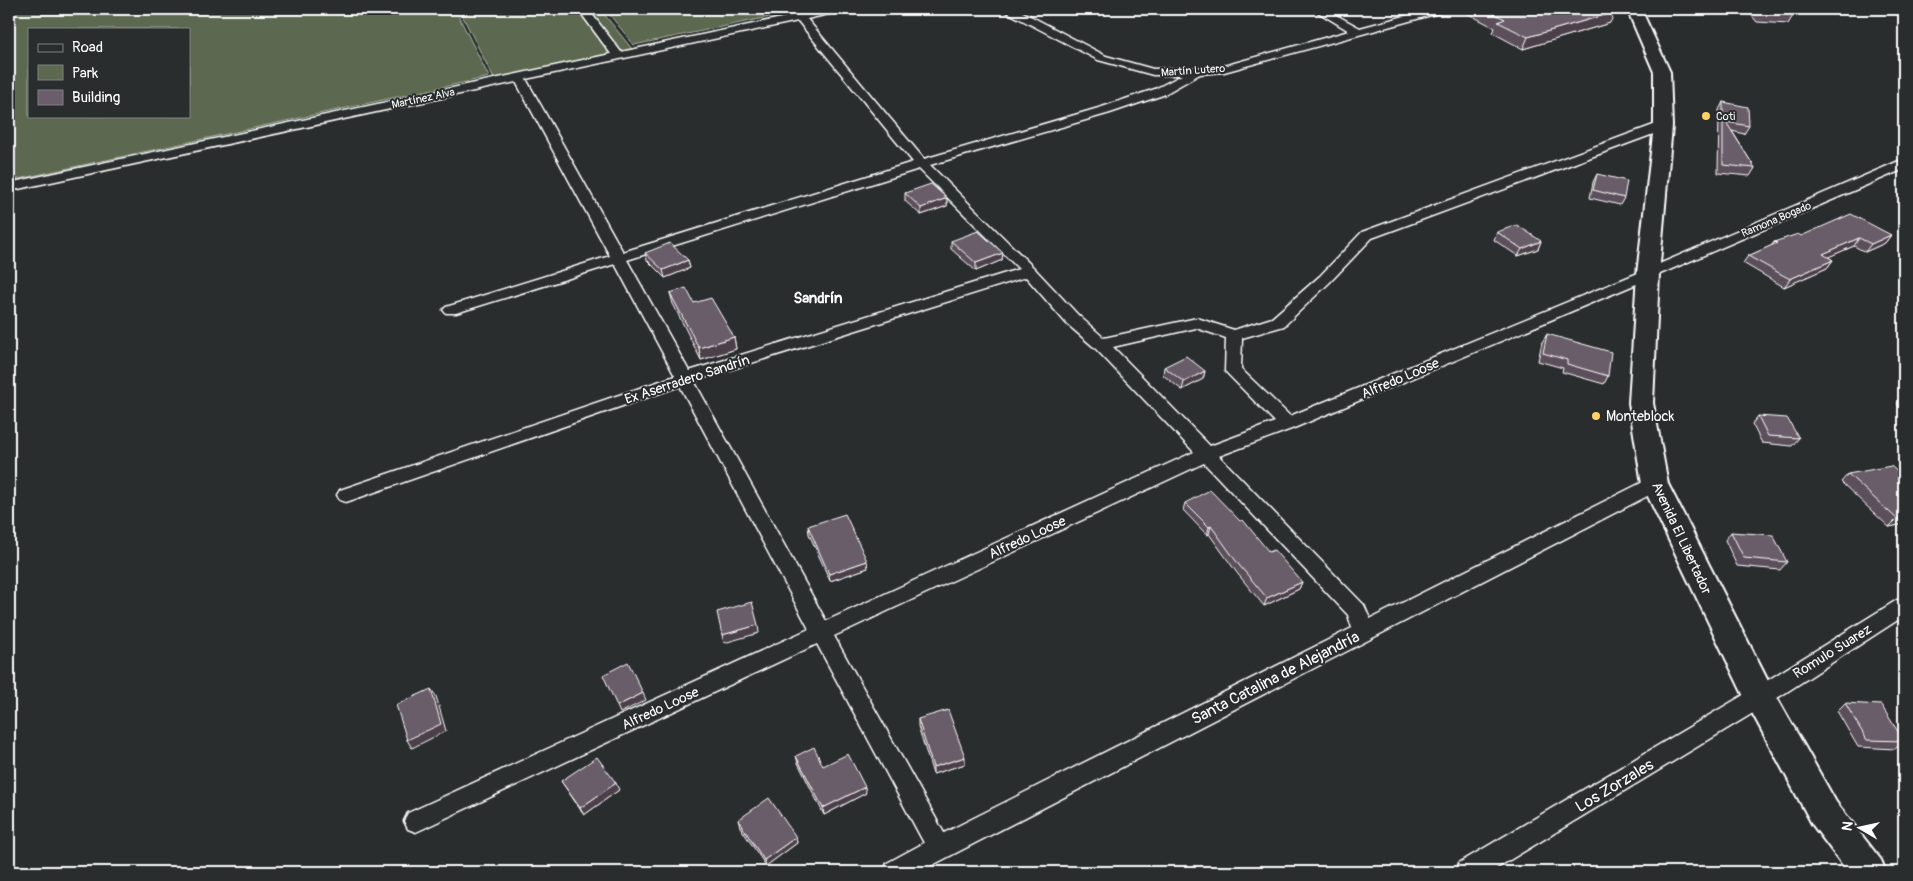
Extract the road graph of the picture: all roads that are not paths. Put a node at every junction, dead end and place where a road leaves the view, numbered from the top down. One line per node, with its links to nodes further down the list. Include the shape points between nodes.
1 (583, 9): 9 (street)
2 (838, 9): 7 (street, Martínez Alva)
3 (1009, 9): 10 (street, Martín Lutero, via 1102,58 1153,72)
4 (1318, 9): 8 (street)
5 (1442, 9): 8 (street, Martín Lutero)
6 (1634, 12): 12 (main road, Avenida El Libertador, via 1662,72)
7 (800, 17): 9 (street, Martínez Alva); 13 (street)
8 (1359, 32): 10 (street, Martín Lutero, via 1220,70)
9 (618, 56): 11 (street, Martínez Alva)
10 (1197, 71): 13 (street, via 1159,92 1115,107)
11 (519, 77): 15 (street, Martínez Alva); 16 (street)
12 (1664, 126): 18 (main road, Avenida El Libertador); 20 (street, via 1367,235 1278,322)
13 (921, 164): 16 (street); 17 (street)
14 (1904, 164): 18 (street, Ramona Bogado)
15 (9, 187)
16 (620, 257): 19 (street); 22 (street)
17 (1030, 271): 21 (street, via 1072,320); 22 (street, Ex Aserradero Sandrín)
18 (1648, 274): 23 (street, Alfredo Loose); 25 (main road, Avenida El Libertador, via 1641,403)
19 (451, 310)
20 (1234, 335): 21 (street, via 1197,323); 23 (street, via 1233,371)
21 (1101, 344): 24 (street)
22 (685, 378): 26 (street, Ex Aserradero Sandrín); 29 (street)
23 (1288, 424): 24 (street, Alfredo Loose)
24 (1207, 454): 28 (street, via 1358,611); 29 (street, Alfredo Loose)
25 (1655, 484): 28 (street, Santa Catalina de Alejandría); 30 (main road, Avenida El Libertador)
26 (346, 495)
27 (1904, 606): 30 (street, Romulo Suarez)
28 (1364, 632): 32 (street, Santa Catalina de Alejandría)
29 (821, 633): 31 (street, Alfredo Loose); 32 (street)
30 (1760, 697): 34 (street, Los Zorzales); 35 (main road, Avenida El Libertador, via 1824,813)
31 (416, 821)
32 (939, 848): 33 (street, Santa Catalina de Alejandría)
33 (896, 872)
34 (1468, 872)
35 (1869, 872)

